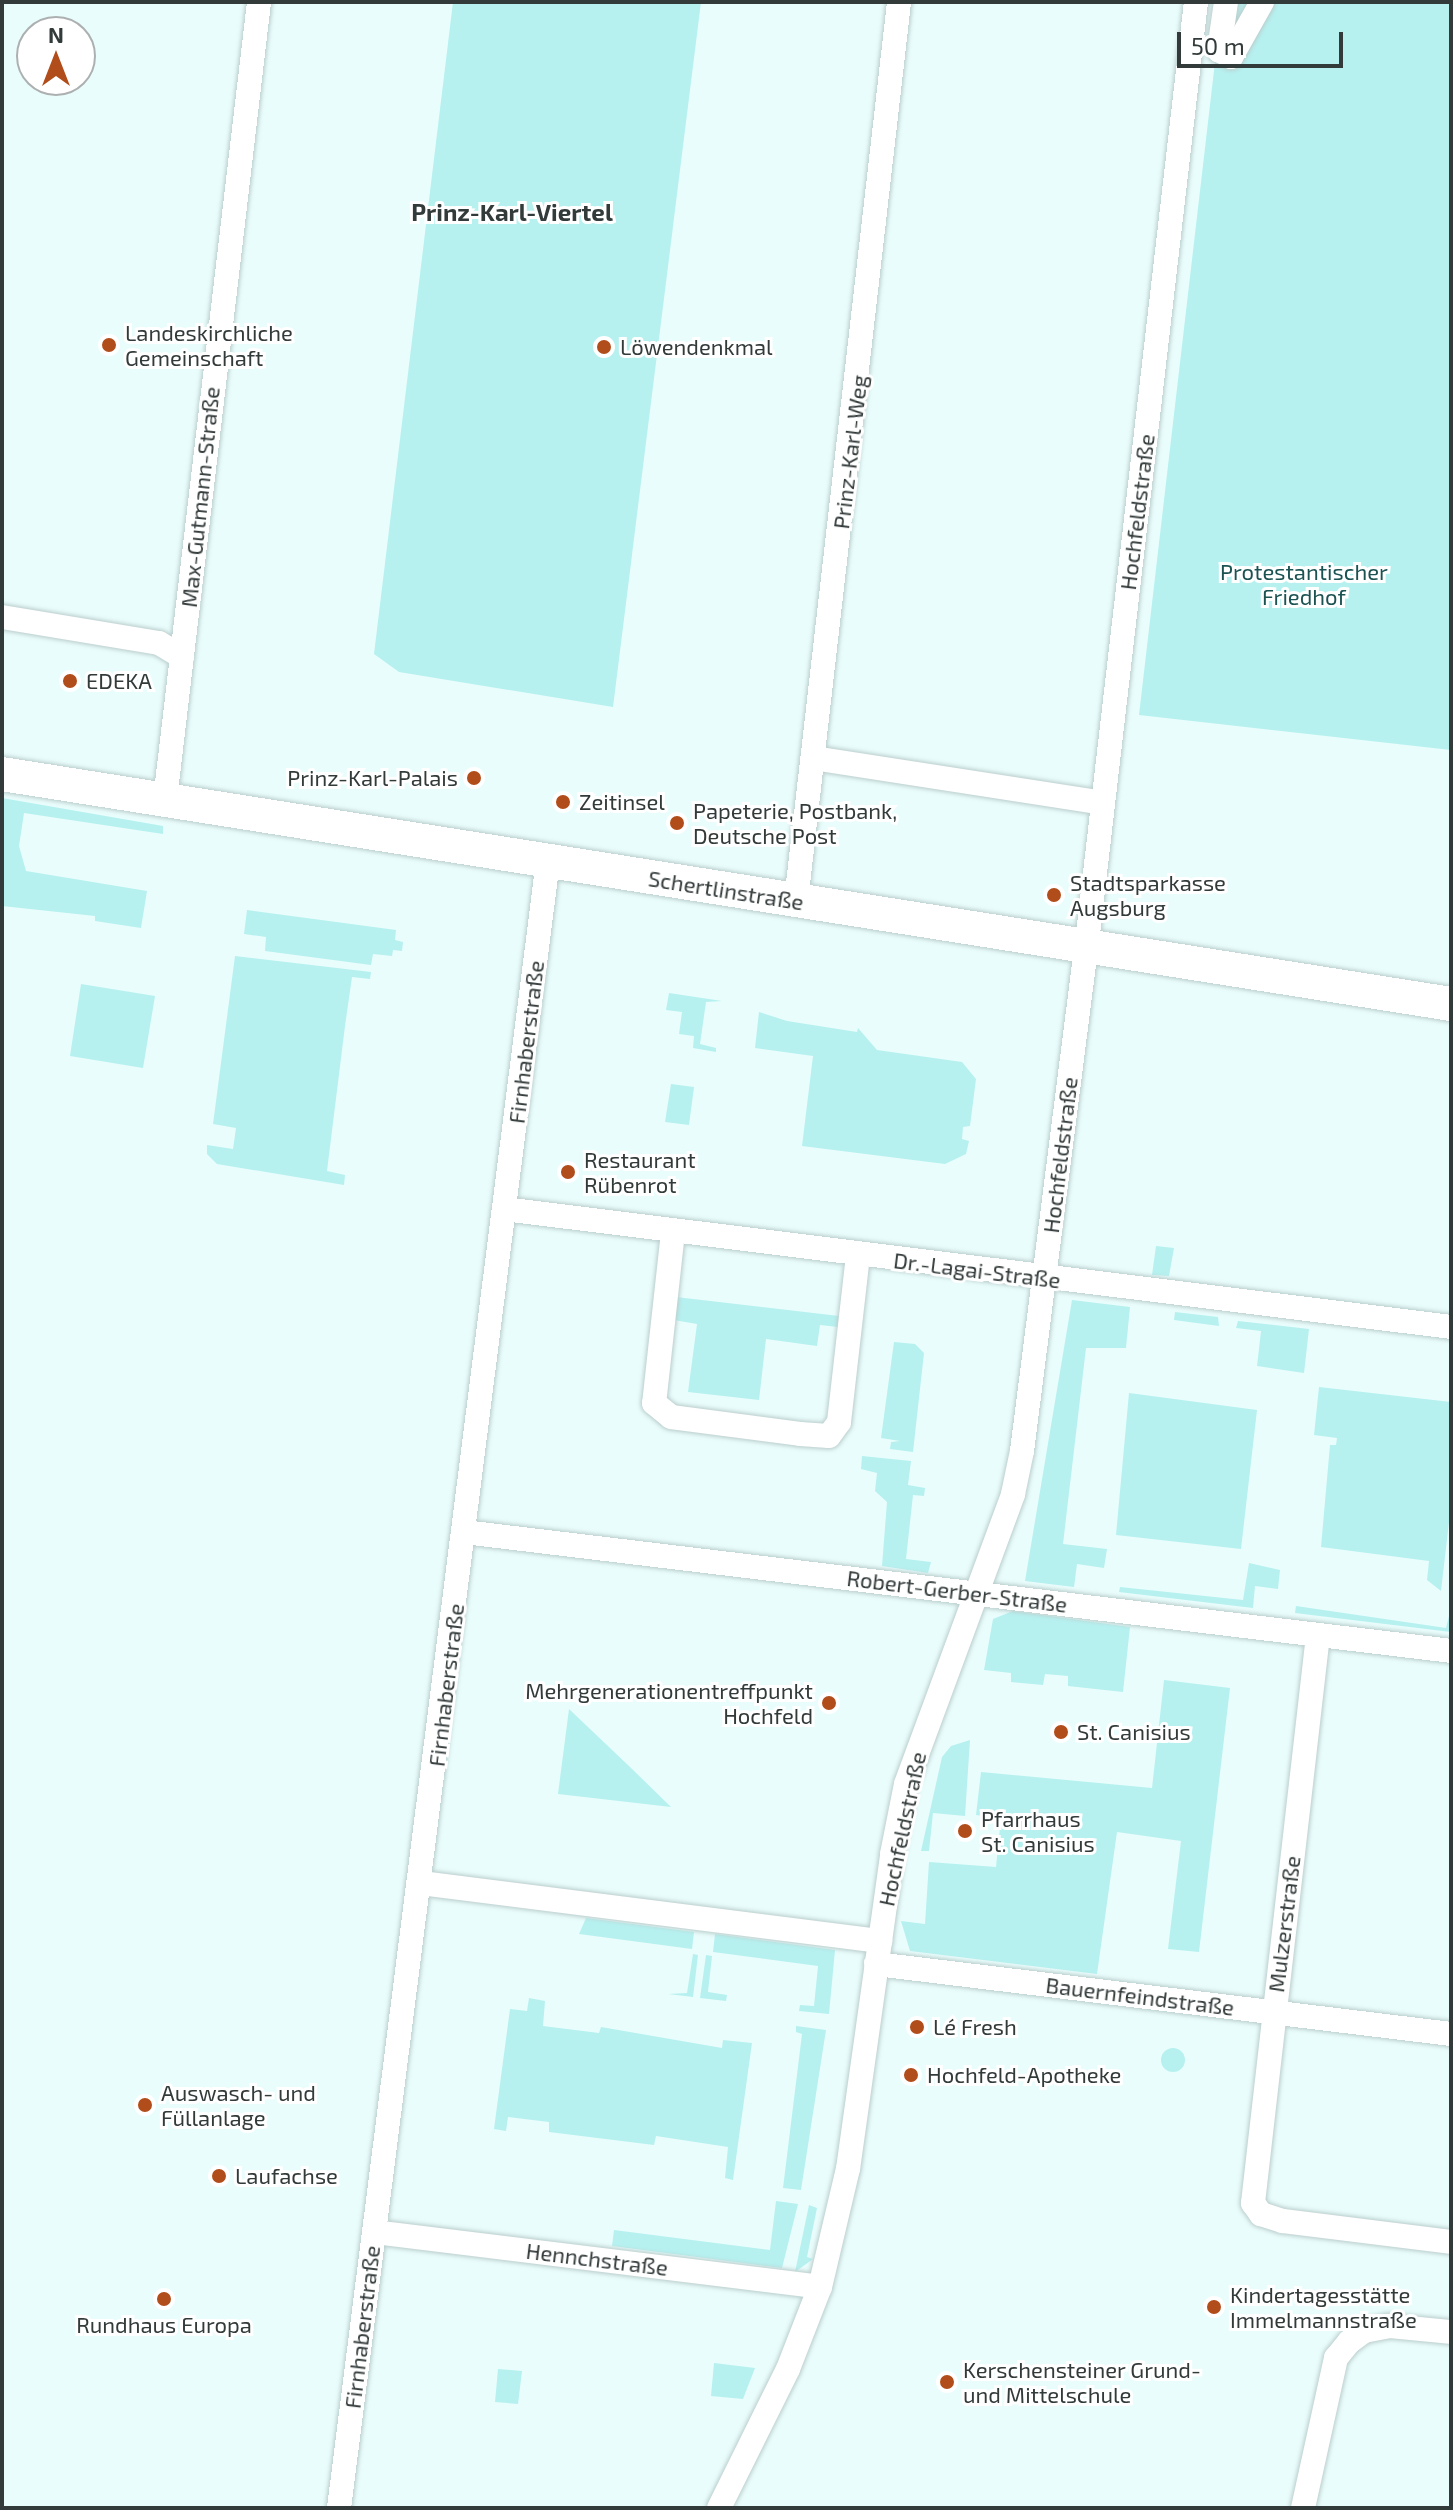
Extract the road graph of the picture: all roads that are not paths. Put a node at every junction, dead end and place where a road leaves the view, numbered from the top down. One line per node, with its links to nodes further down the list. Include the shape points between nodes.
1 (259, 2): 7 (street, Max-Gutmann-Straße)
2 (899, 2): 8 (street, Prinz-Karl-Weg)
3 (1196, 2): 11 (street, Hochfeldstraße)
4 (1226, 2): 5 (street, via 1219,50 1231,57)
5 (1262, 2)
6 (2, 617): 7 (street, via 159,643)
7 (182, 657): 10 (street, Max-Gutmann-Straße)
8 (813, 758): 11 (street); 13 (street, Prinz-Karl-Weg)
9 (2, 774): 10 (street, Schertlinstraße)
10 (165, 800): 12 (street, Schertlinstraße)
11 (1103, 803): 14 (street, Hochfeldstraße)
12 (548, 861): 13 (street, Schertlinstraße); 16 (street, Firnhaberstraße)
13 (796, 901): 14 (street, Schertlinstraße)
14 (1087, 945): 15 (street, Schertlinstraße); 19 (street, Hochfeldstraße)
15 (1451, 1004)
16 (504, 1209): 17 (street, Dr.-Lagai-Straße); 21 (street, Firnhaberstraße)
17 (673, 1232): 18 (street, Dr.-Lagai-Straße); 18 (street, via 654,1403 671,1417 800,1434 829,1436 839,1422)
18 (858, 1254): 19 (street, Dr.-Lagai-Straße)
19 (1044, 1278): 20 (street, Dr.-Lagai-Straße); 22 (street, Hochfeldstraße, via 1013,1494)
20 (1451, 1327)
21 (464, 1532): 22 (street, Robert-Gerber-Straße); 25 (street, Firnhaberstraße)
22 (972, 1594): 23 (street, Robert-Gerber-Straße); 26 (street, Hochfeldstraße, via 906,1784)
23 (1318, 1635): 24 (street, Robert-Gerber-Straße); 27 (street, Mulzerstraße)
24 (1451, 1651)
25 (421, 1883): 26 (street, Bauernfeindstraße); 29 (street, Firnhaberstraße)
26 (878, 1953): 27 (street, Bauernfeindstraße); 31 (street, Hochfeldstraße, via 848,2169)
27 (1273, 2012): 28 (street, Bauernfeindstraße); 30 (street, Mulzerstraße, via 1252,2194 1257,2211 1283,2221)
28 (1451, 2034)
29 (375, 2232): 31 (street, Hennchstraße); 33 (street, Firnhaberstraße)
30 (1451, 2242)
31 (820, 2287): 34 (street, Hochfeldstraße, via 788,2369)
32 (1451, 2332): 35 (street, via 1389,2326 1364,2331 1336,2358)
33 (339, 2508)
34 (719, 2508)
35 (1303, 2508)

